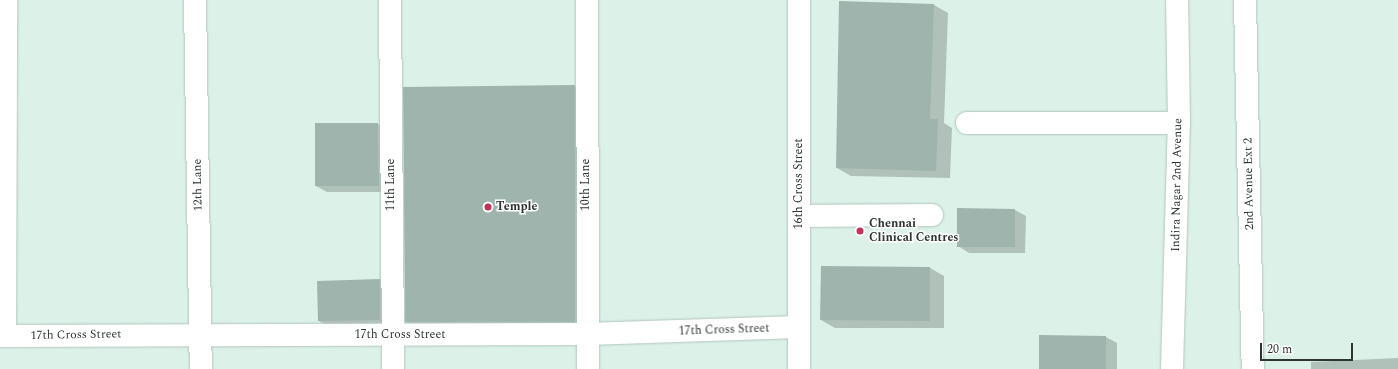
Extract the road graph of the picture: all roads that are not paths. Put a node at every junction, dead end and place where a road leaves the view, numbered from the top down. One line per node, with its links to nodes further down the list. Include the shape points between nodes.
1 (6, 0): 16 (street)
2 (195, 0): 13 (street, 12th Lane)
3 (390, 0): 15 (street, 11th Lane)
4 (587, 0): 14 (street, 10th Lane)
5 (798, 0): 11 (street, 16th Cross Street)
6 (1177, 0): 8 (street, Indira Nagar 2nd Avenue)
7 (1245, 0): 22 (street, 2nd Avenue Ext 2)
8 (1179, 122): 9 (street); 21 (street, Indira Nagar 2nd Avenue)
9 (966, 123)
10 (932, 215): 11 (street)
11 (799, 216): 12 (street, 16th Cross Street)
12 (799, 327): 14 (street, 17th Cross Street); 20 (street, 16th Cross Street)
13 (200, 334): 15 (street, 17th Cross Street); 16 (street, 17th Cross Street); 17 (street, 12th Lane)
14 (587, 334): 15 (street, 17th Cross Street); 19 (street, 10th Lane)
15 (391, 335): 18 (street, 11th Lane)
16 (3, 336)
17 (201, 369)
18 (393, 369)
19 (588, 369)
20 (799, 369)
21 (1172, 369)
22 (1253, 369)

